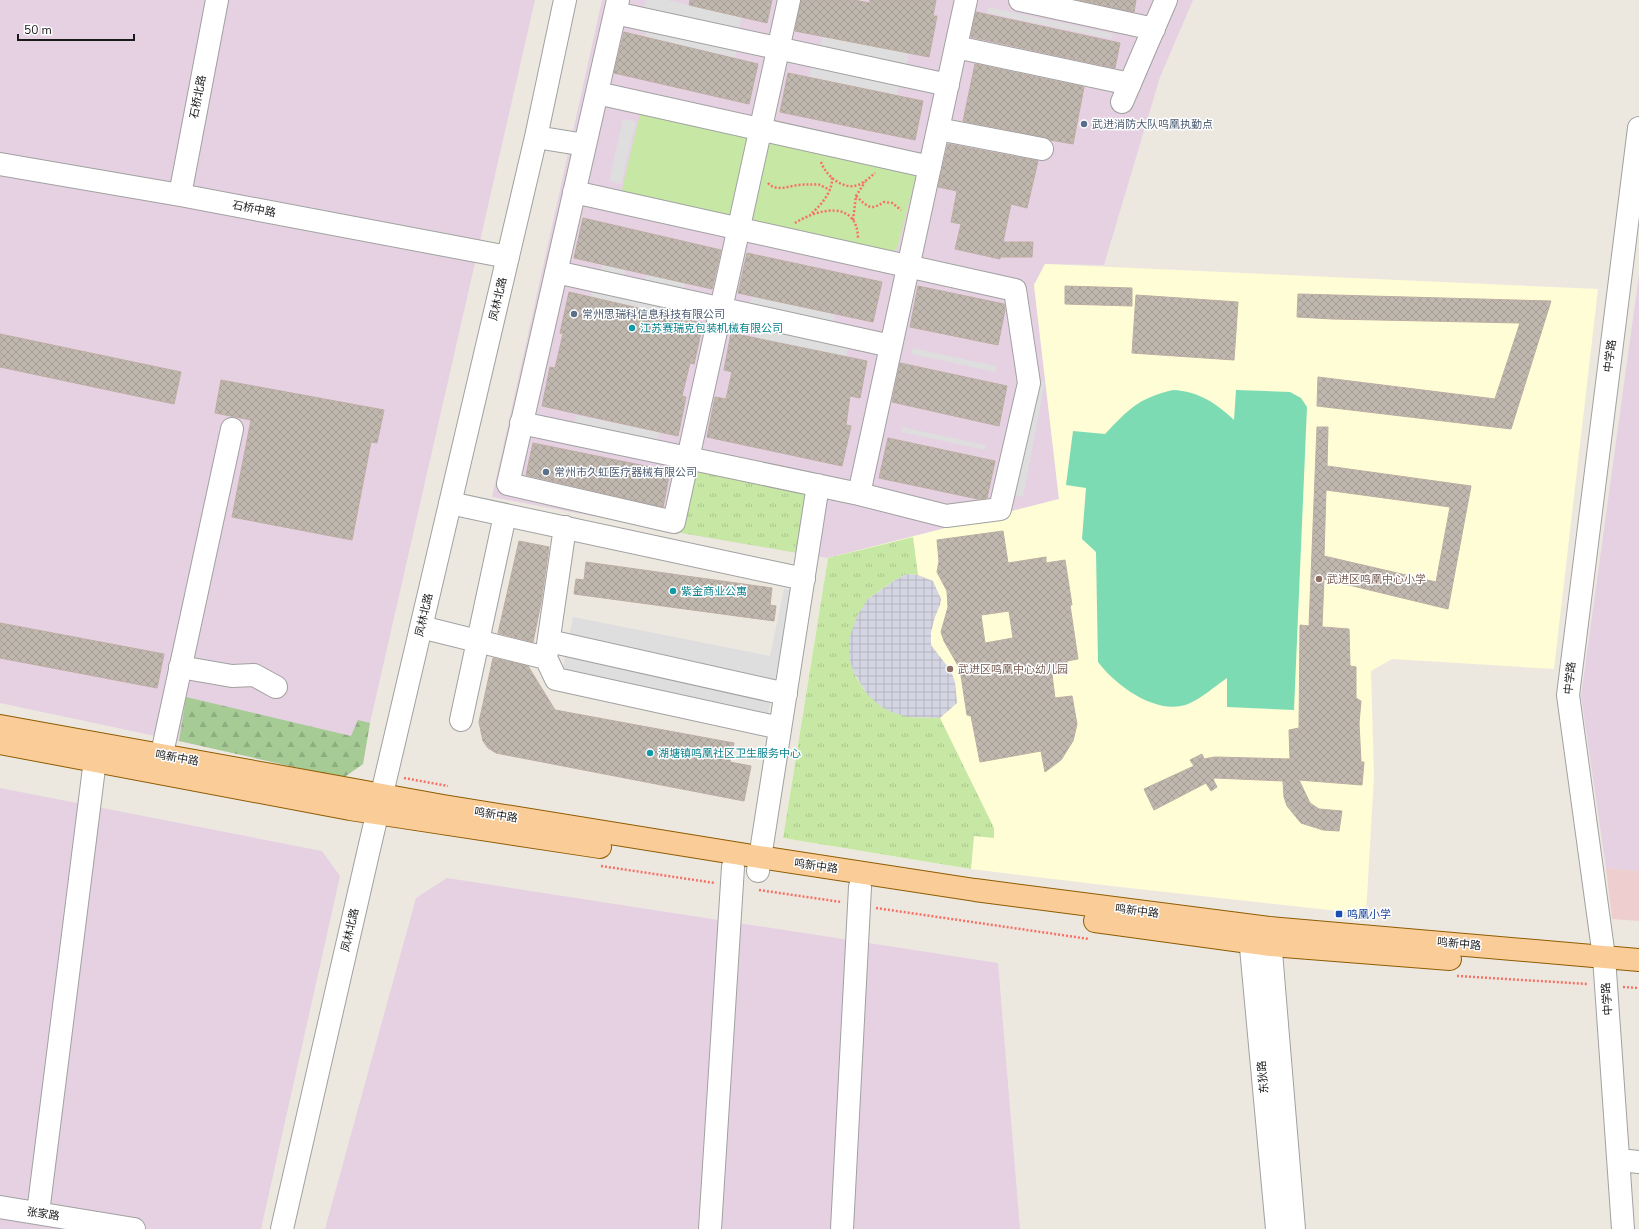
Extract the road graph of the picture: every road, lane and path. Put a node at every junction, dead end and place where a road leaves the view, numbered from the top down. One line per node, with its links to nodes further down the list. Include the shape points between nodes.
1 (217, 0): 28 (street, 石桥北路)
2 (565, 0): 16 (street, 凤林北路)
3 (789, 0): 10 (street)
4 (966, 0): 9 (street)
5 (1020, 0): 8 (street)
6 (1166, 0): 8 (street)
7 (617, 7): 10 (street); 12 (street)
8 (1154, 29): 9 (street, via 1126,93)
9 (956, 47): 11 (street)
10 (780, 48): 11 (street); 15 (street)
11 (948, 85): 14 (street)
12 (597, 93): 15 (street); 18 (street)
13 (1639, 128): 72 (street, 中学路, via 1568,695)
14 (938, 129): 19 (street); 22 (street)
15 (762, 130): 17 (street); 23 (street)
16 (536, 137): 18 (street); 36 (street, 凤林北路)
17 (813, 141): 20 (street); 24 (path, via 824,170)
18 (585, 145): 27 (street)
19 (1042, 149)
20 (888, 158): 22 (street); 25 (path)
21 (0, 164): 28 (street, 石桥中路)
22 (930, 167): 31 (street)
23 (753, 168): 26 (path, via 766,176 769,184 776,188 818,184); 33 (street)
24 (832, 177): 25 (path, via 855,186); 26 (path)
25 (867, 180): 29 (path)
26 (830, 190): 30 (path)
27 (574, 192): 33 (street); 38 (street)
28 (180, 195): 36 (street, 石桥中路)
29 (856, 196): 31 (path, via 868,207 875,208 884,202 892,203 906,213); 32 (path)
30 (811, 214): 32 (path, via 840,210 849,214); 34 (path, via 795,223)
31 (919, 216): 37 (street)
32 (853, 221): 35 (path, via 858,232)
33 (739, 229): 34 (street); 39 (street)
34 (781, 238): 35 (street)
35 (857, 254): 37 (street)
36 (508, 257): 46 (street, 凤林北路)
37 (909, 266): 40 (street); 45 (street, via 1015,290 1029,383 1000,509 946,516)
38 (556, 272): 39 (street); 41 (street)
39 (721, 309): 40 (street); 43 (street)
40 (891, 346): 45 (street)
41 (521, 423): 43 (street); 43 (street, via 508,484 674,522)
42 (232, 429): 53 (street)
43 (688, 458): 44 (street)
44 (818, 485): 45 (street); 49 (street)
45 (859, 494)
46 (450, 503): 47 (street); 50 (street, 凤林北路)
47 (505, 515): 48 (street); 51 (street)
48 (565, 527): 49 (street); 52 (street)
49 (804, 579): 55 (street)
50 (421, 628): 51 (street); 62 (street, 凤林北路)
51 (478, 641): 52 (street); 56 (street)
52 (548, 650): 55 (street); 58 (street, via 556,679)
53 (180, 667): 54 (street, via 232,676 254,675); 61 (street)
54 (276, 687)
55 (786, 694): 58 (street)
56 (461, 720)
57 (0, 726): 61 (main road, 鸣新中路)
58 (780, 728): 65 (street)
59 (0, 743): 60 (main road, 鸣新中路)
60 (95, 760): 61 (main road, 鸣新中路); 78 (street)
61 (159, 764): 64 (main road, 鸣新中路)
62 (386, 774): 63 (path); 64 (street, 凤林北路)
63 (448, 786)
64 (379, 804): 65 (main road, 鸣新中路); 67 (main road, 鸣新中路); 80 (street, 凤林北路)
65 (759, 864): 67 (main road, 鸣新中路); 68 (main road, 鸣新中路); 69 (main road, 鸣新中路, via 975,890)
66 (599, 866): 67 (path)
67 (732, 877): 68 (path); 81 (street)
68 (859, 896): 69 (main road, 鸣新中路); 70 (path); 82 (street)
69 (1260, 935): 72 (main road, 鸣新中路); 83 (street, 东狄路); 84 (street, 东狄路)
70 (1092, 940)
71 (1639, 960): 72 (main road, 鸣新中路)
72 (1605, 971): 73 (main road, 鸣新中路); 74 (path); 75 (path); 76 (street, 中学路)
73 (1639, 974)
74 (1455, 976)
75 (1639, 988)
76 (1629, 1161): 85 (street, 中学路)
77 (0, 1207): 78 (street, 张家路)
78 (38, 1213): 79 (street, 张家路)
79 (134, 1229)
80 (282, 1229)
81 (710, 1229)
82 (842, 1229)
83 (1277, 1229)
84 (1294, 1229)
85 (1623, 1229)

